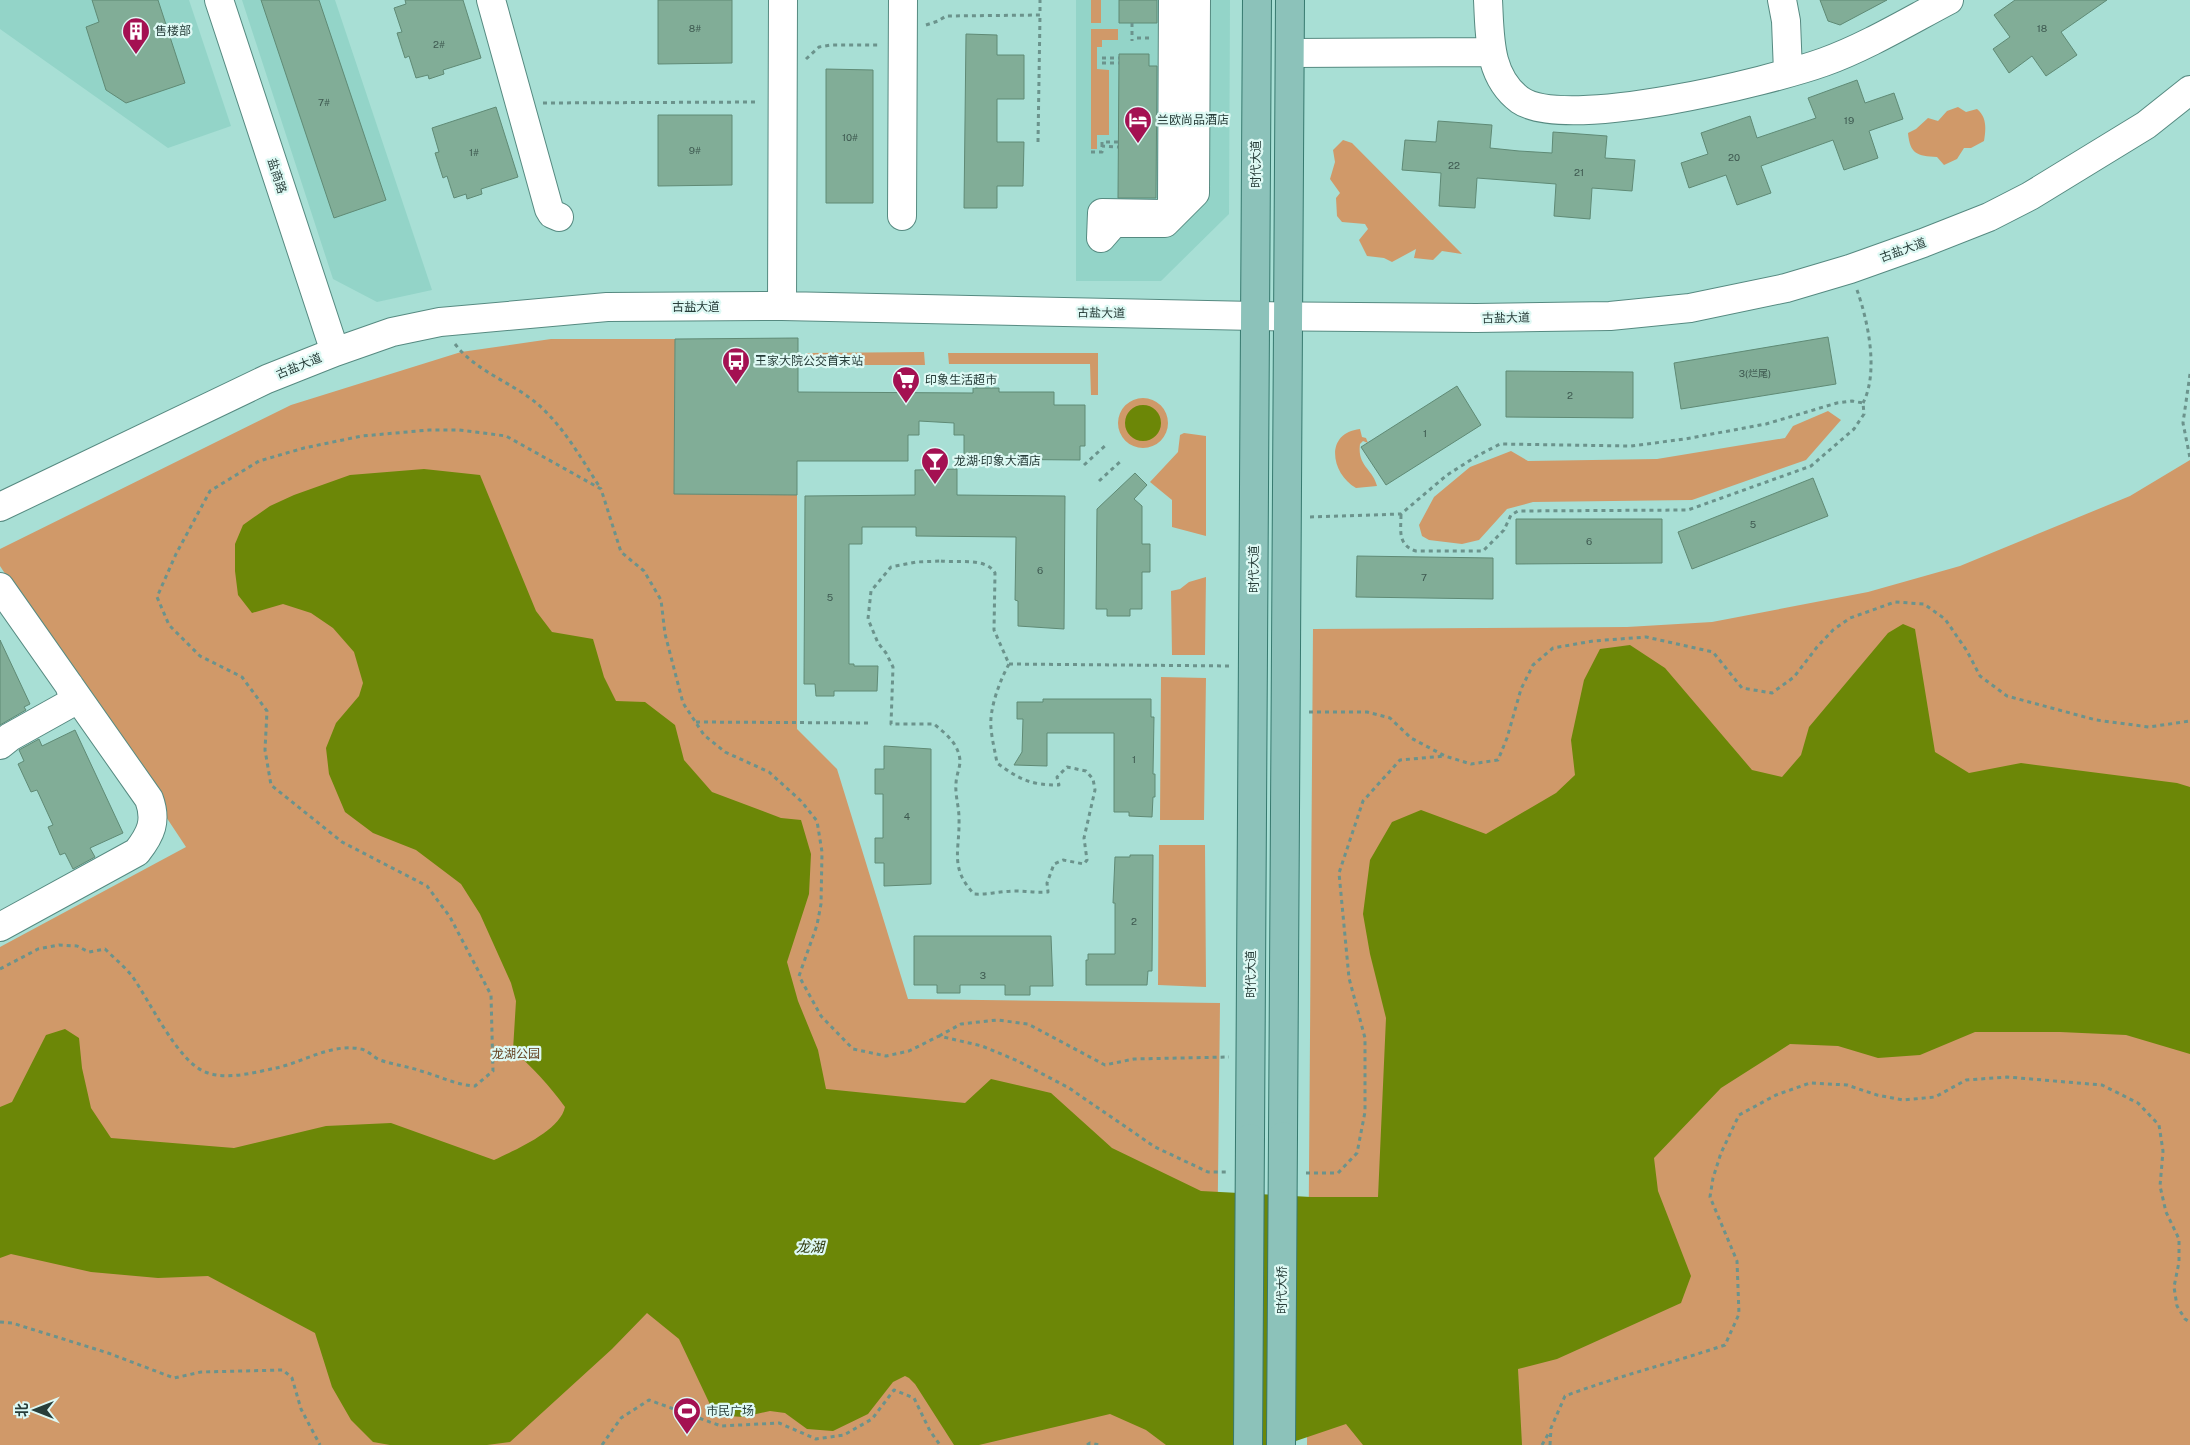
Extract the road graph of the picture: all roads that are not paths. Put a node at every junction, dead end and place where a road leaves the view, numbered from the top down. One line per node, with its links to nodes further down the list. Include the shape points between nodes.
1 (219, 0): 21 (street, 盐商路)
2 (491, 0): 17 (street, via 549,209)
3 (784, 0): 18 (street)
4 (904, 0): 16 (street)
5 (1173, 0): 6 (street, via 1172,205 1164,214 1102,214 1102,238 1114,223 1165,223 1195,193)
6 (1196, 0)
7 (1257, 0): 19 (main road, 时代大道)
8 (1290, 0): 12 (main road)
9 (1488, 0): 13 (street)
10 (1782, 0): 14 (street)
11 (1949, 0): 14 (street, via 1824,62)
12 (1290, 52): 13 (street); 20 (main road)
13 (1491, 52): 14 (street, via 1502,82 1511,91 1532,106 1553,109 1594,109 1663,102)
14 (1788, 72)
15 (2190, 90): 20 (street, 古盐大道, via 2146,125 2030,196 1923,243 1786,288 1690,308 1627,314 1476,318)
16 (902, 216)
17 (559, 217)
18 (782, 306): 19 (street, 古盐大道); 21 (street, 古盐大道, via 607,307 440,322 392,332)
19 (1255, 316): 20 (street, 古盐大道); 27 (main road, 时代大道, bridge)
20 (1288, 316): 28 (main road, 时代大桥, bridge)
21 (335, 352): 22 (street, 古盐大道, via 226,398)
22 (0, 507)
23 (0, 587): 24 (street)
24 (69, 685): 25 (street, via 71,703 10,736); 26 (street, via 149,799 154,822 137,852)
25 (0, 746)
26 (0, 927)
27 (1248, 1445)
28 (1281, 1445)

